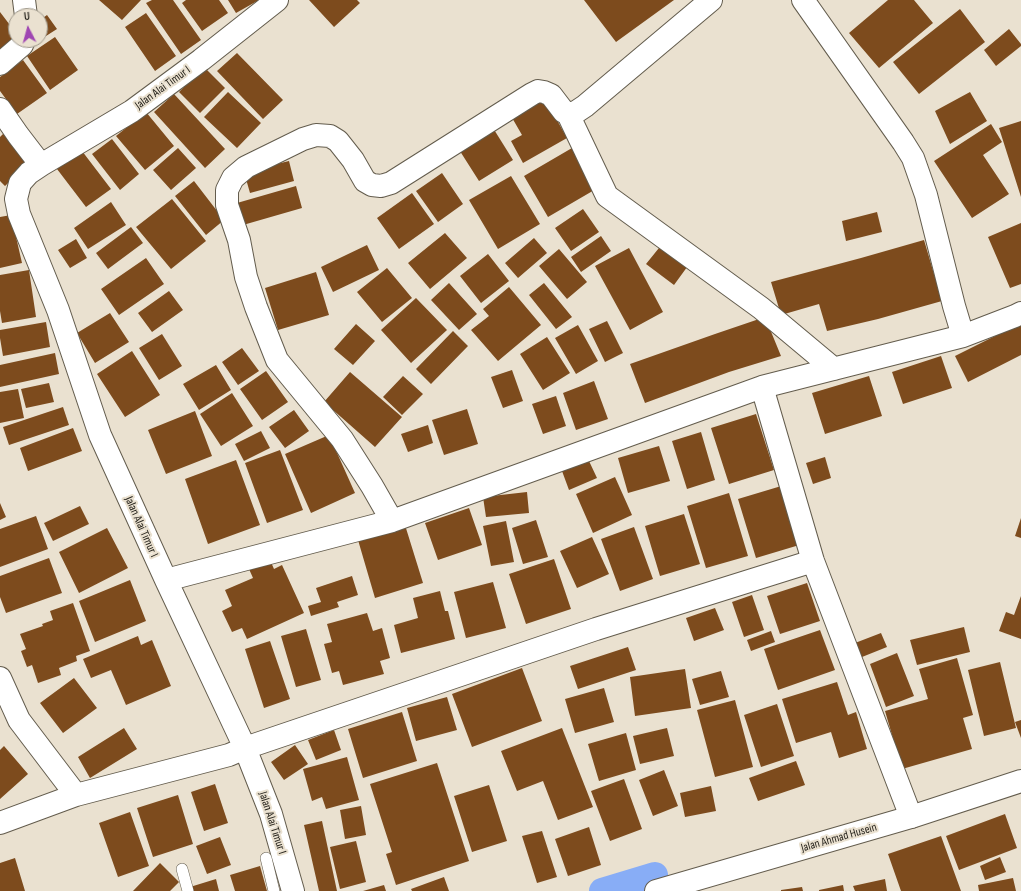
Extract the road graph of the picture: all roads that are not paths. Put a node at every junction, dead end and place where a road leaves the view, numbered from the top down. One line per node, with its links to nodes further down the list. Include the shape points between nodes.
1 (277, 0): 8 (street, Jalan Alai Timur I, via 132,110)
2 (711, 0): 7 (street, via 585,106)
3 (803, 0): 10 (street, via 913,158 926,196)
4 (19, 48): 5 (street)
5 (0, 64)
6 (0, 109): 8 (street)
7 (568, 114): 11 (street, via 607,196 761,308); 13 (street, via 551,96 538,91 391,183 381,186 365,181 338,141 330,136 316,135 246,167 233,178 227,190 227,205 239,240 246,276 277,360 342,439)
8 (41, 165): 15 (street, Jalan Alai Timur I, via 20,183 16,199 19,214 58,310 100,436)
9 (1021, 313): 10 (street)
10 (963, 336): 11 (street)
11 (834, 369): 12 (street)
12 (762, 387): 13 (street); 14 (street)
13 (392, 521): 15 (street)
14 (813, 561): 17 (street, via 596,629); 20 (street)
15 (166, 580): 17 (street, Jalan Alai Timur I)
16 (0, 678): 19 (street, via 20,720)
17 (245, 748): 19 (street, via 229,755); 26 (street, Jalan Alai Timur I, via 271,814)
18 (1021, 781): 20 (street, Jalan Ahmad Husein)
19 (76, 795): 21 (street)
20 (911, 817): 27 (street, Jalan Ahmad Husein)
21 (0, 823)
22 (266, 858): 25 (lane)
23 (182, 869): 24 (lane)
24 (188, 891)
25 (274, 891)
26 (294, 891)
27 (656, 891)

